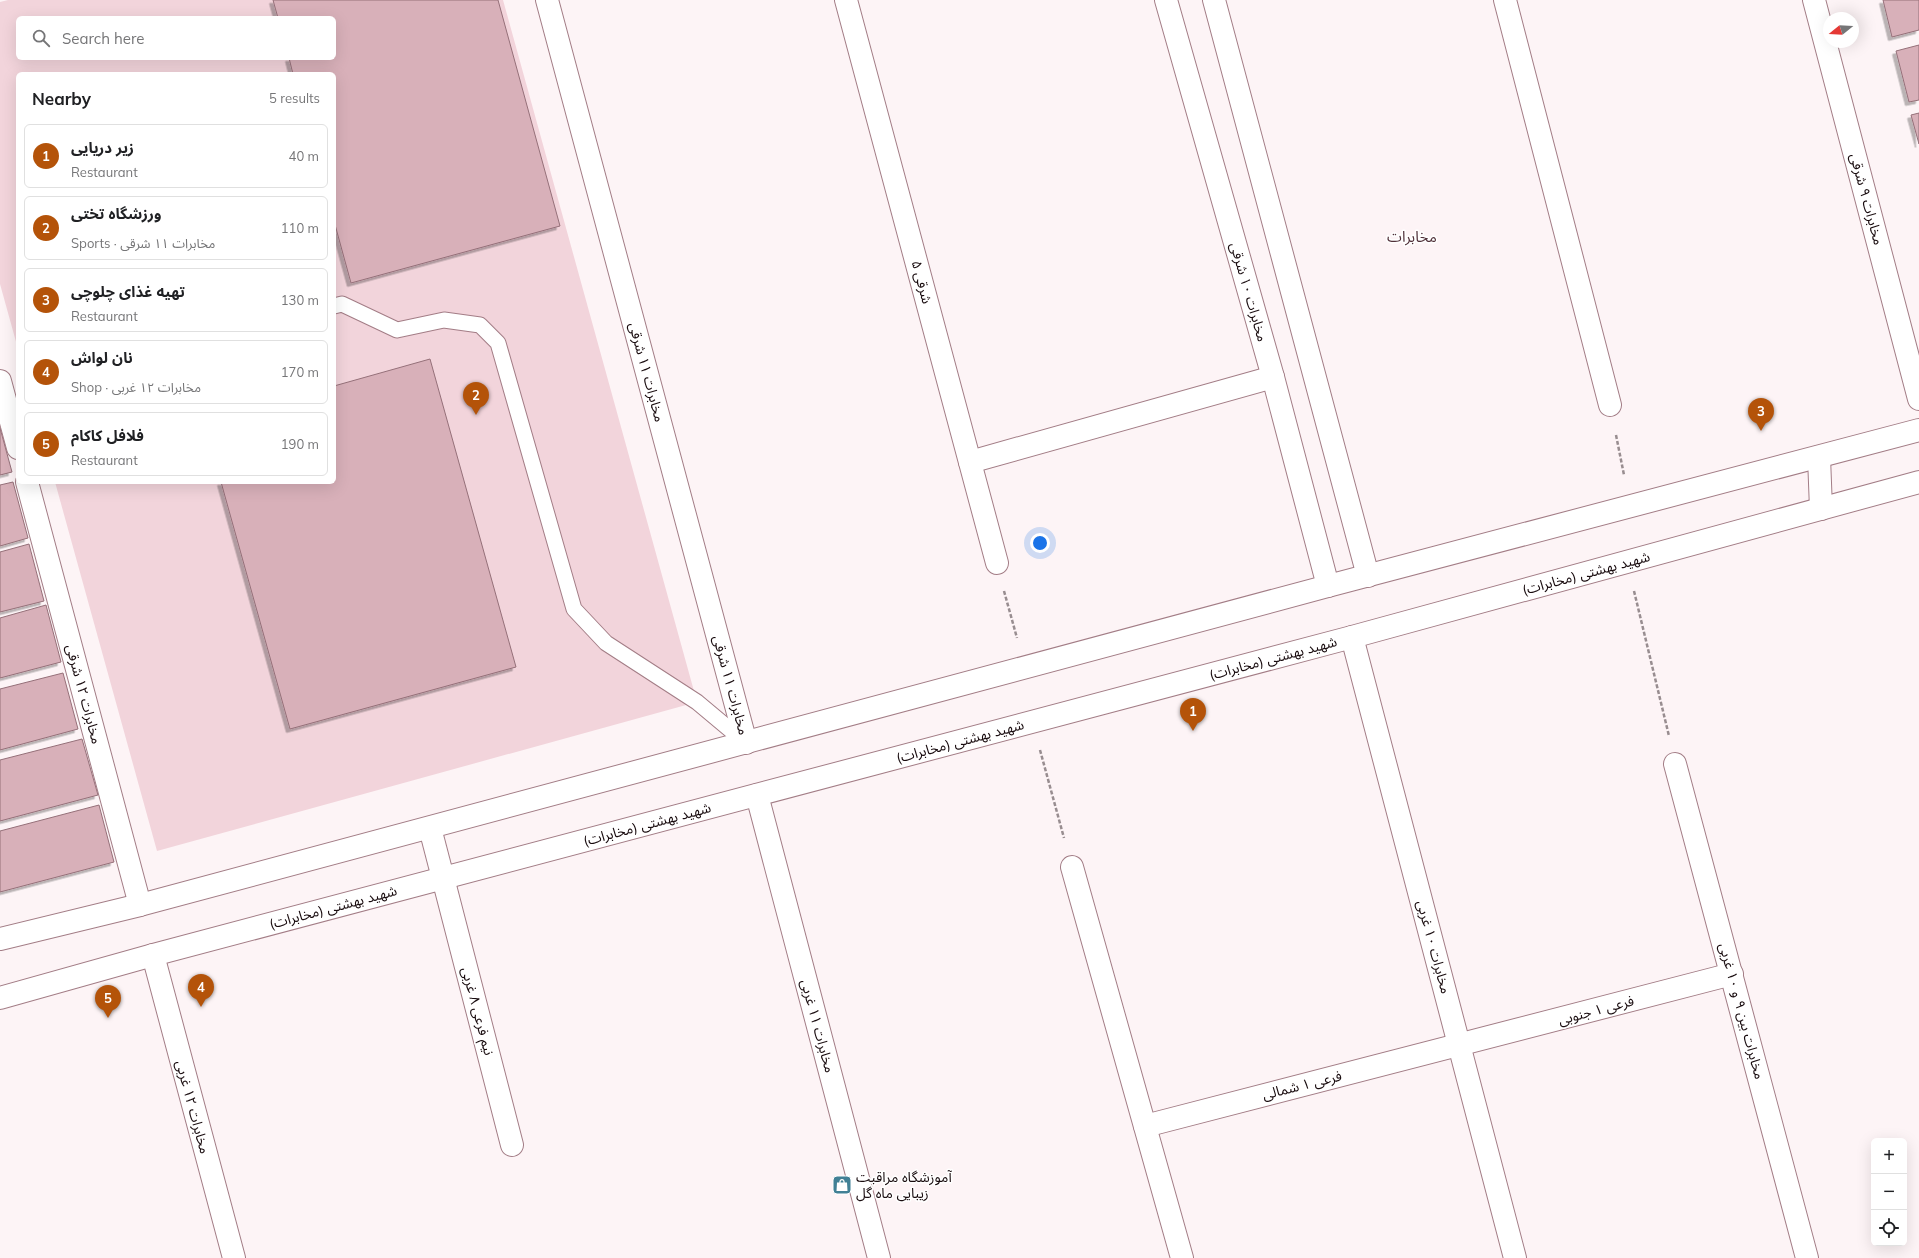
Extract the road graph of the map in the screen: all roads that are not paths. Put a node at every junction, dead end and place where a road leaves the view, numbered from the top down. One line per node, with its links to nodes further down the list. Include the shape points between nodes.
1 (547, 0): 23 (street, مخابرات ۱۱ شرقی)
2 (846, 0): 15 (street, شرقی ۵)
3 (1166, 0): 8 (street, مخابرات ۱۰ شرقی)
4 (1214, 0): 20 (street)
5 (1505, 0): 11 (street)
6 (1814, 0): 10 (street, مخابرات ۹ شرقی)
7 (336, 306): 23 (lane, via 342,304 396,330 444,320 480,326 498,343 574,609 606,643 697,702)
8 (1273, 377): 15 (street); 21 (street, مخابرات ۱۰ شرقی)
9 (0, 381): 13 (street)
10 (1919, 399)
11 (1610, 405)
12 (1919, 430): 14 (street)
13 (16, 441)
14 (1819, 457): 18 (street); 20 (street)
15 (970, 462): 19 (street, شرقی ۵)
16 (1919, 482): 18 (street, شهید بهشتی (مخابرات))
17 (28, 484): 29 (street, مخابرات ۱۲ شرقی)
18 (1821, 509): 22 (street, شهید بهشتی (مخابرات))
19 (997, 563)
20 (1368, 576): 21 (street)
21 (1328, 586): 23 (street)
22 (1352, 637): 25 (street, شهید بهشتی (مخابرات)); 34 (street, مخابرات ۱۰ غربی)
23 (746, 743): 26 (street)
24 (1675, 764): 32 (street, مخابرات بین ۹ و ۱۰ غربی)
25 (757, 795): 28 (street, شهید بهشتی (مخابرات)); 38 (street, مخابرات ۱۱ غربی)
26 (430, 828): 28 (street, نیم فرعی ۸ غربی); 29 (street)
27 (1072, 868): 35 (street)
28 (443, 878): 31 (street, شهید بهشتی (مخابرات)); 36 (street, نیم فرعی ۸ غربی)
29 (140, 905): 30 (street)
30 (0, 939)
31 (153, 955): 33 (street, شهید بهشتی (مخابرات)); 37 (street, مخابرات ۱۲ غربی)
32 (1732, 974): 34 (street, فرعی ۱ جنوبی); 41 (street, مخابرات بین ۹ و ۱۰ غربی)
33 (0, 998)
34 (1460, 1045): 35 (street, فرعی ۱ شمالی); 40 (street, مخابرات ۱۰ غربی)
35 (1145, 1126): 39 (street)
36 (512, 1145)
37 (234, 1258)
38 (879, 1258)
39 (1182, 1258)
40 (1515, 1258)
41 (1807, 1258)

